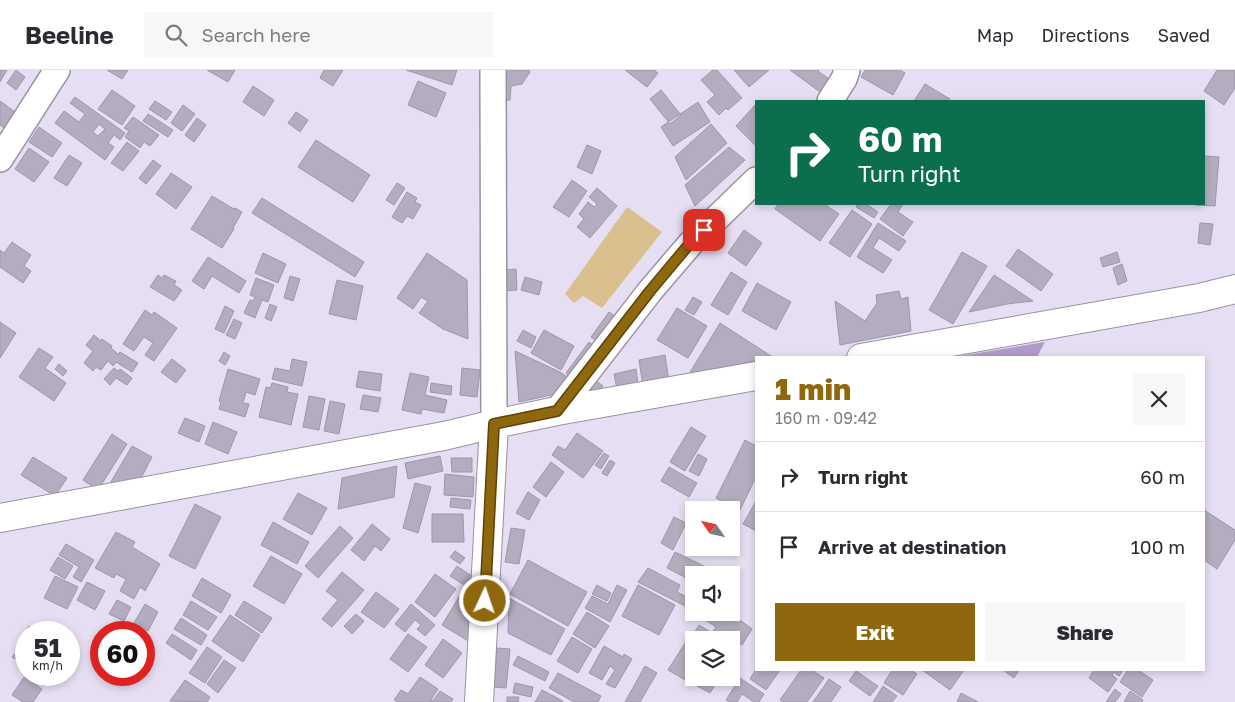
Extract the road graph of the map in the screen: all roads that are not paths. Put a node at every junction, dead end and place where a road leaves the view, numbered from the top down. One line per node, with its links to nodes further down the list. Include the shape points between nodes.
1 (57, 70): 5 (street)
2 (493, 70): 11 (street)
3 (847, 70): 4 (street)
4 (831, 100)
5 (0, 159)
6 (755, 181): 10 (street, via 691,242)
7 (1235, 288): 8 (main road, via 1199,298)
8 (872, 356)
9 (755, 376): 10 (main road)
10 (557, 411): 11 (main road)
11 (494, 424): 12 (main road); 13 (main road)
12 (0, 518)
13 (479, 702)

